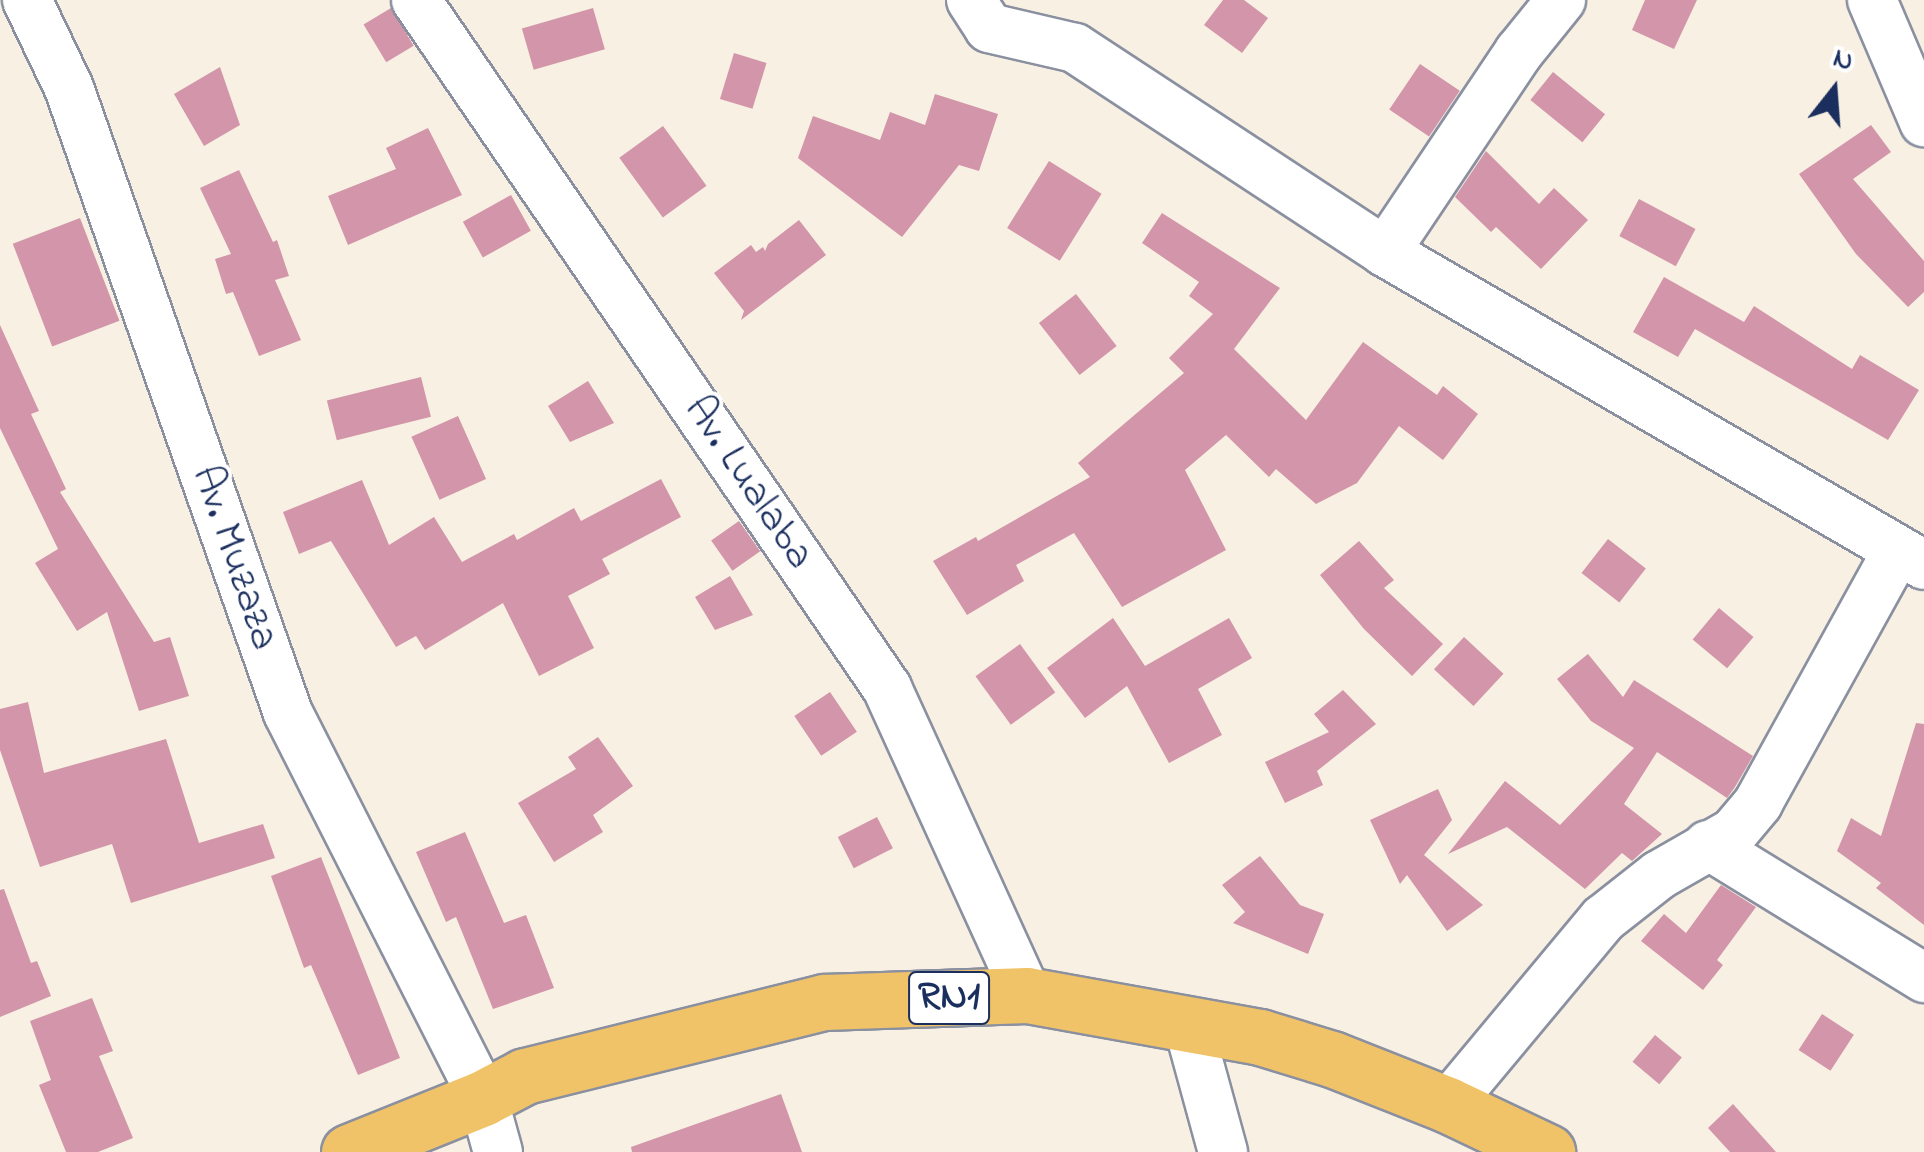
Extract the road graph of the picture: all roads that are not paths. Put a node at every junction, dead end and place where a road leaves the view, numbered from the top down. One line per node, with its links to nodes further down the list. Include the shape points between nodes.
1 (28, 0): 13 (street, Av. Muzaza, via 68,88 288,712)
2 (416, 0): 11 (street, Av. Lualaba, via 887,688)
3 (972, 0): 7 (street, via 989,28 1075,48)
4 (1560, 0): 7 (street)
5 (1872, 0): 6 (street)
6 (1924, 122)
7 (1385, 252): 8 (street)
8 (1911, 558): 9 (street, via 1758,804 1734,832)
9 (1708, 845): 10 (street); 14 (street, via 1603,919)
10 (1924, 978)
11 (1028, 995): 12 (highway, RN1); 13 (highway, RN1, via 824,1002 524,1076)
12 (1188, 1024): 14 (highway, RN1, via 1332,1058); 17 (street)
13 (483, 1098): 15 (highway, RN1); 16 (street, Av. Muzaza)
14 (1448, 1105): 18 (highway, RN1)
15 (349, 1152)
16 (498, 1152)
17 (1223, 1152)
18 (1547, 1152)

